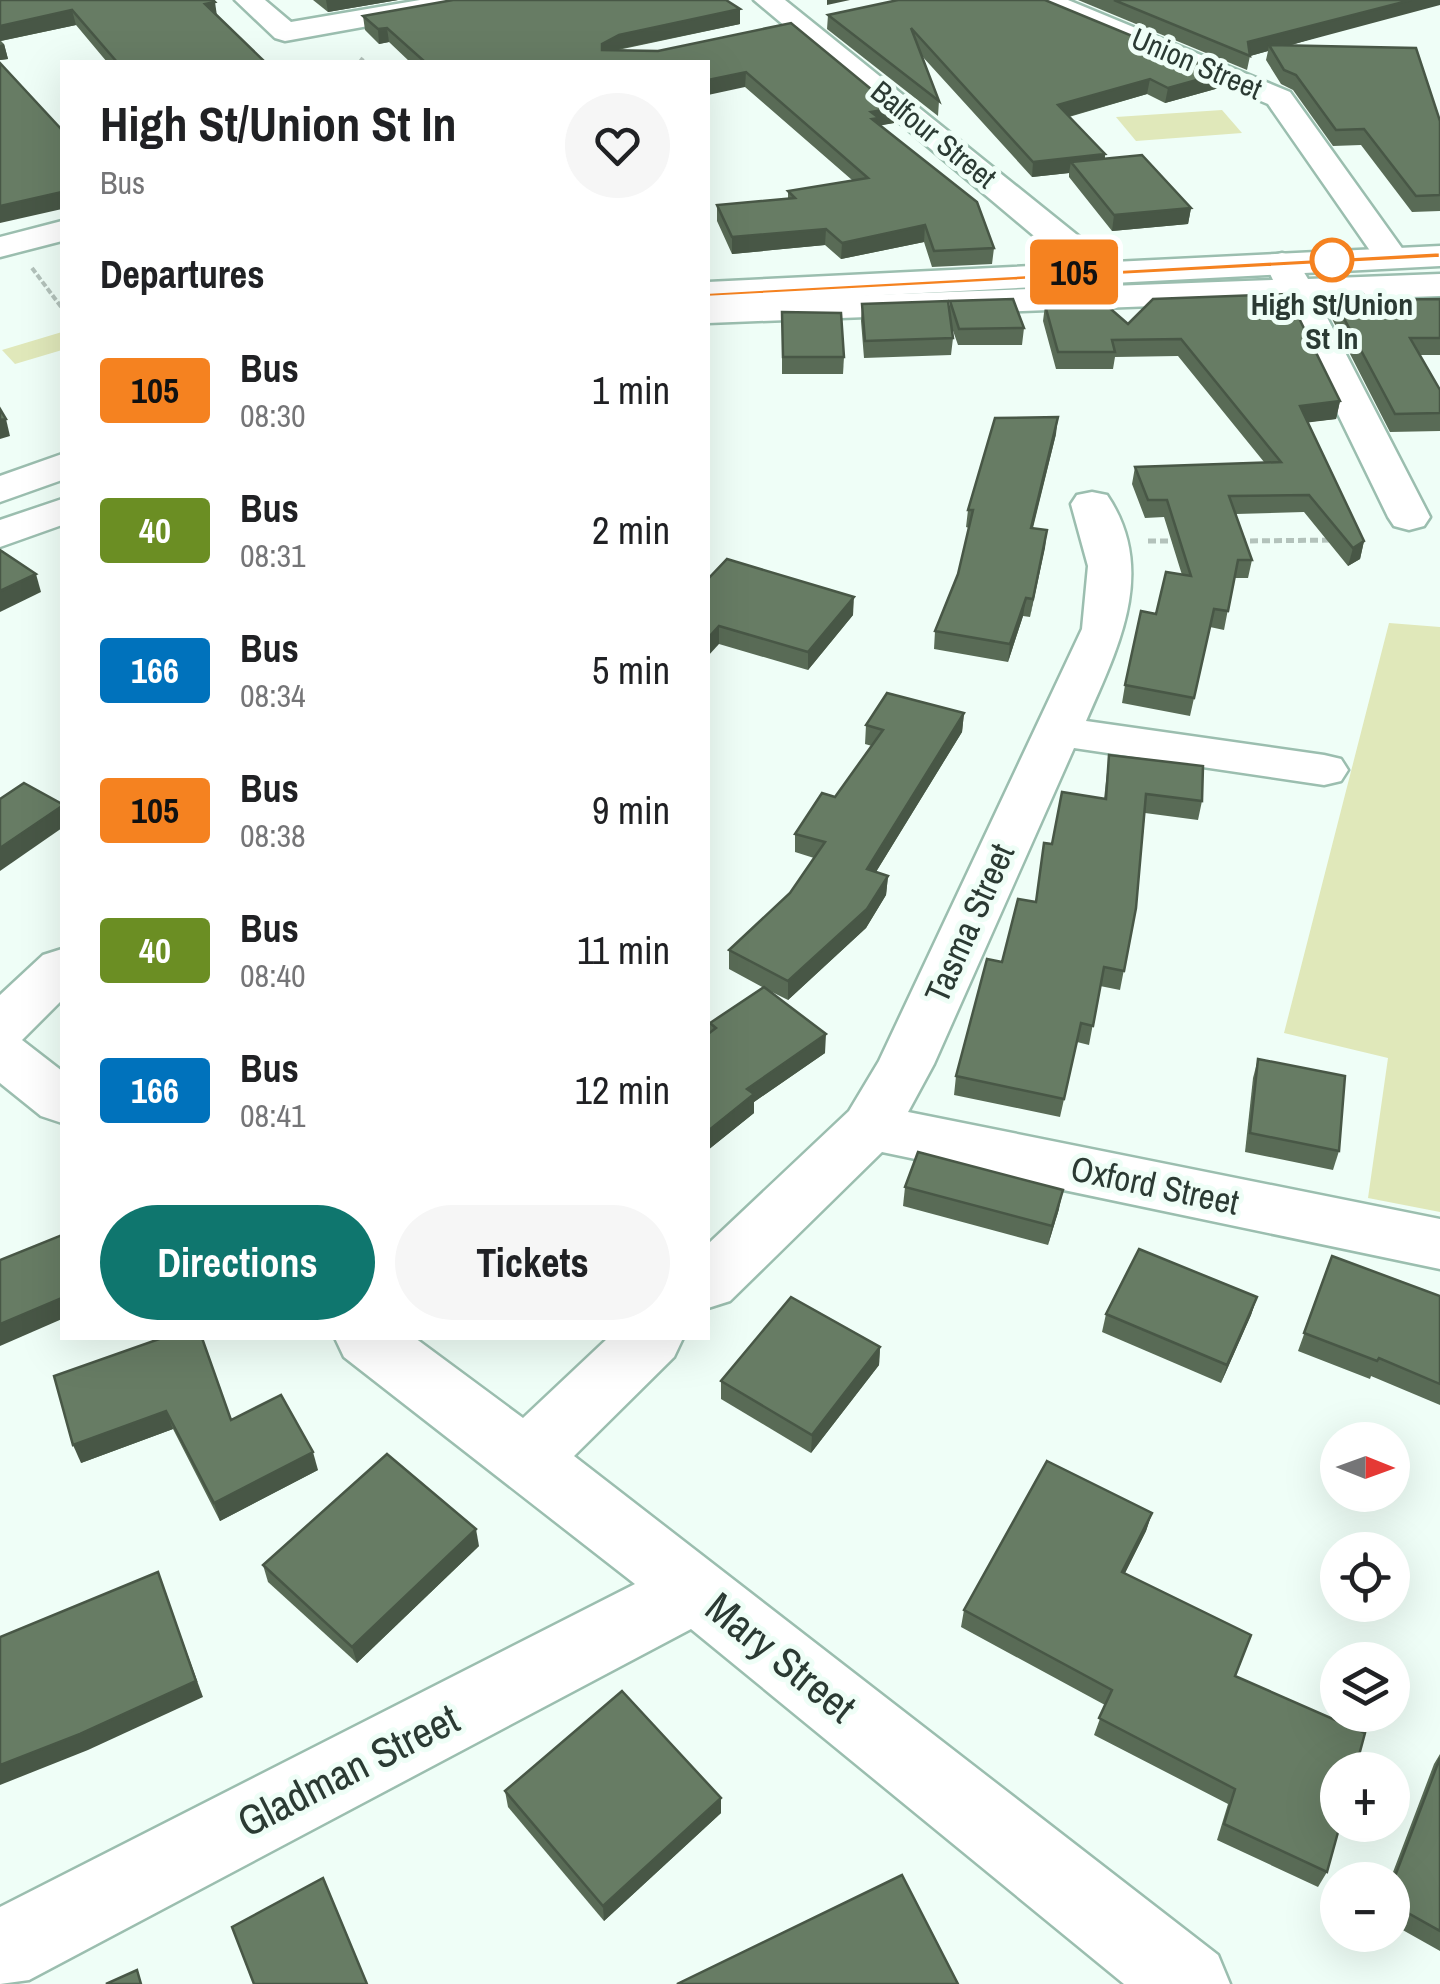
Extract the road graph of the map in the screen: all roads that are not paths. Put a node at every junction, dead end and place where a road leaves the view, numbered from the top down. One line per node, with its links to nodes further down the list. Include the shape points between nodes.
1 (249, 0): 6 (street, via 285,32)
2 (295, 0): 6 (street)
3 (468, 0): 6 (street)
4 (768, 0): 12 (street, Balfour Street)
5 (1044, 0): 11 (street, Union Street, via 1279,98)
6 (328, 28): 7 (street)
7 (362, 60)
8 (60, 232): 9 (street)
9 (6, 245)
10 (1440, 256): 11 (street)
11 (1392, 258): 13 (street)
12 (1096, 272): 13 (street); 15 (street)
13 (1289, 276): 14 (street); 15 (street); 21 (street)
14 (1440, 285)
15 (1036, 288): 16 (street); 17 (street)
16 (710, 293)
17 (710, 312)
18 (60, 467): 19 (street)
19 (0, 490)
20 (60, 512): 23 (street)
21 (1410, 518)
22 (1100, 522): 24 (street, Tasma Street, via 1113,597)
23 (1, 535)
24 (1056, 731): 25 (street); 30 (street, Tasma Street, via 906,1064)
25 (1324, 770)
26 (60, 970): 27 (street)
27 (0, 1028)
28 (0, 1052): 29 (street)
29 (60, 1099)
30 (870, 1126): 31 (street, Oxford Street); 32 (street, Tasma Street)
31 (1440, 1244)
32 (710, 1281)
33 (371, 1340): 35 (street, Mary Street)
34 (649, 1340): 35 (street)
35 (526, 1458): 36 (street, Mary Street)
36 (696, 1589): 37 (street, Gladman Street); 38 (street, Mary Street)
37 (0, 1950)
38 (1189, 1984)

